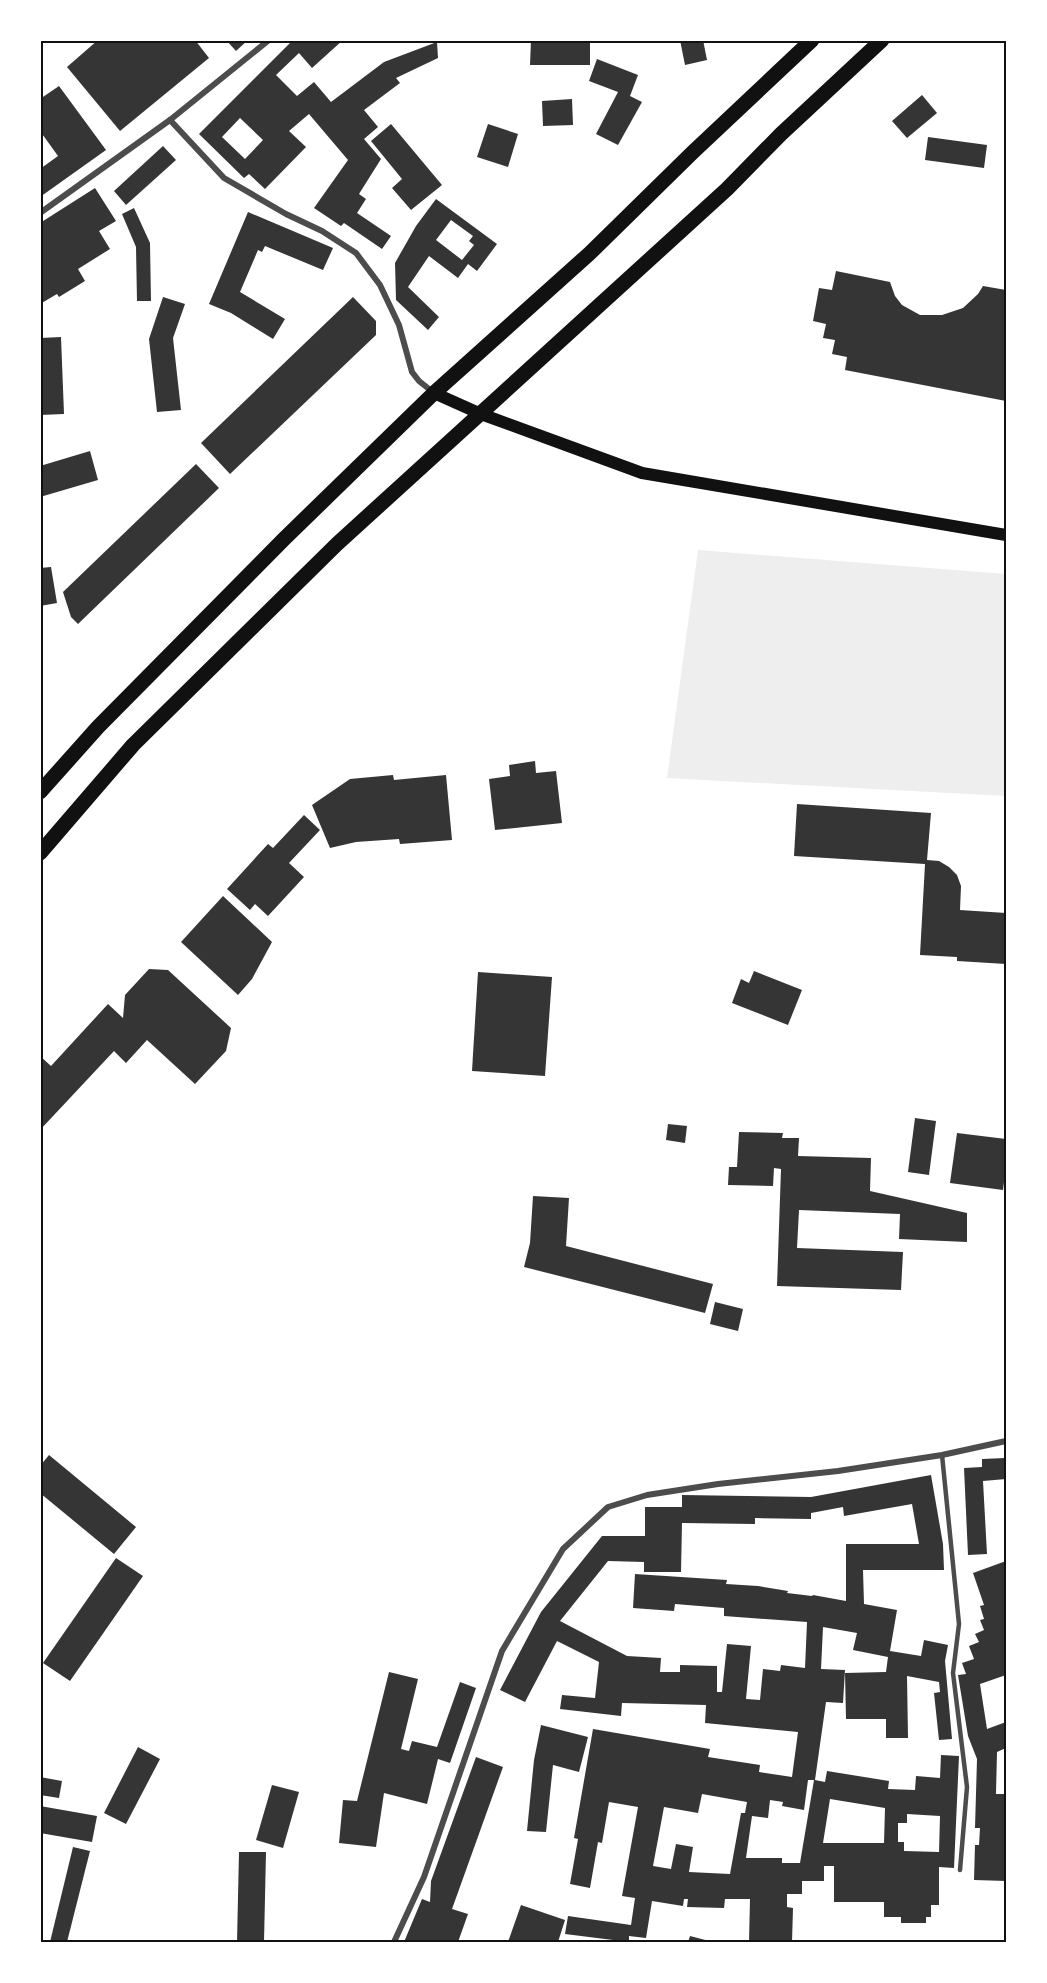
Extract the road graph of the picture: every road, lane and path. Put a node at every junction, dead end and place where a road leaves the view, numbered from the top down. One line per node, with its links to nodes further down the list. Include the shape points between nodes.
1 (269, 40): 4 (street)
2 (812, 40): 6 (main road, via 589,254)
3 (882, 40): 7 (main road, via 727,189)
4 (170, 120): 5 (street); 6 (street, via 224,178 356,253 380,285 399,325 412,372)
5 (40, 213)
6 (434, 393): 7 (main road); 9 (main road, via 106,718)
7 (481, 414): 8 (main road, via 642,474); 10 (main road, via 337,544 141,736)
8 (1006, 535)
9 (40, 792)
10 (40, 853)
11 (1006, 1441): 12 (street)
12 (942, 1455): 13 (lane, via 959,1624 953,1673 968,1787); 14 (street, via 718,1484 647,1495 609,1506 562,1549 502,1651 424,1877)
13 (960, 1870)
14 (394, 1942)

